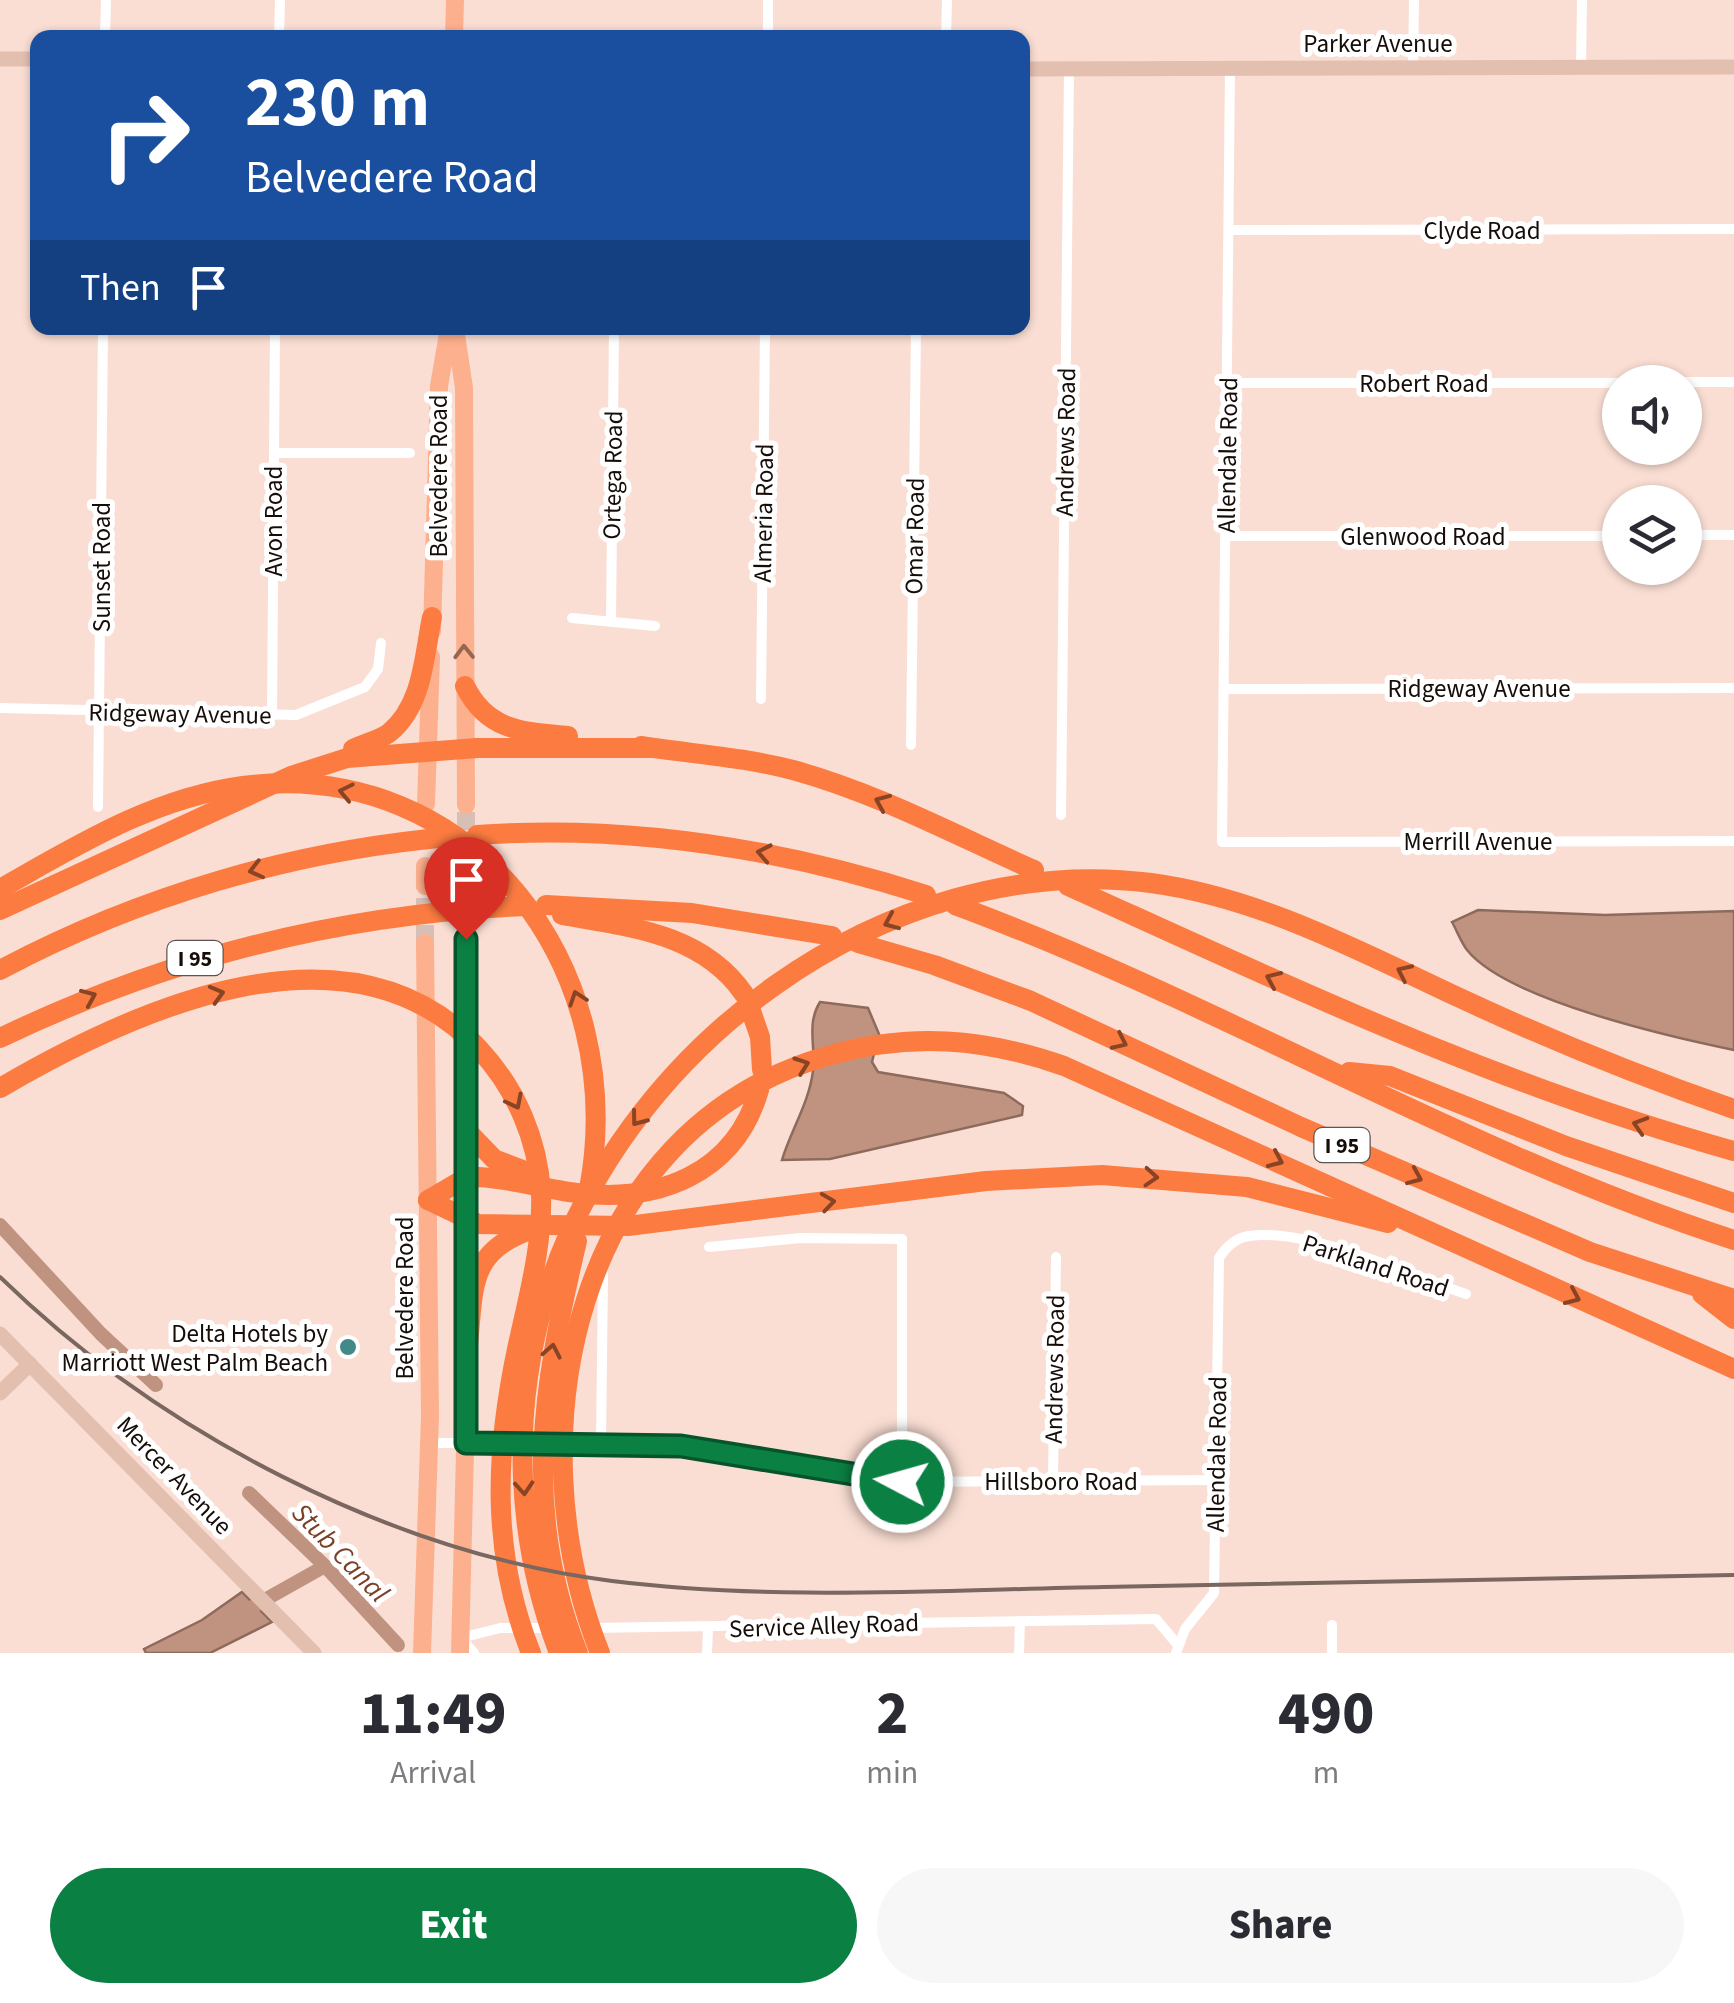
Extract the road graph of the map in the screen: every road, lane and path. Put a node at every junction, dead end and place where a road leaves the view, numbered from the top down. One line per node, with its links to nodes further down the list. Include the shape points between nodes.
1 (106, 0): 8 (street)
2 (280, 0): 9 (street)
3 (454, 0): 10 (main road)
4 (768, 0): 11 (street)
5 (947, 0): 12 (street)
6 (1414, 0): 17 (street)
7 (1582, 0): 18 (street)
8 (105, 30)
9 (279, 30)
10 (454, 30)
11 (768, 30)
12 (946, 30)
13 (0, 58): 14 (street)
14 (30, 60)
15 (1734, 67): 18 (street, Parker Avenue)
16 (1070, 68): 19 (street, Parker Avenue); 20 (street, Parker Avenue); 61 (street, Andrews Road)
17 (1413, 68): 18 (street, Parker Avenue); 20 (street, Parker Avenue)
18 (1581, 68)
19 (1030, 69)
20 (1230, 69): 22 (street, Allendale Road)
21 (1734, 229): 22 (street, Clyde Road)
22 (1230, 230): 33 (street, Allendale Road)
23 (102, 335): 50 (street, Sunset Road)
24 (276, 335): 34 (street, Avon Road)
25 (450, 335): 40 (main road, Belvedere Road, via 439,386)
26 (453, 335): 45 (main road, Belvedere Road, one-way to 26, via 464,388)
27 (614, 335): 42 (street, Ortega Road)
28 (765, 335): 48 (street, Almeria Road)
29 (916, 335): 52 (street, Omar Road)
30 (1602, 382): 33 (street, Robert Road)
31 (1702, 382): 32 (street)
32 (1734, 382)
33 (1228, 383): 36 (street, Allendale Road)
34 (274, 453): 35 (street); 51 (street, Avon Road)
35 (410, 453)
36 (1226, 536): 37 (street, Glenwood Road); 46 (street, Allendale Road)
37 (1602, 536)
38 (1702, 536): 39 (street)
39 (1734, 536)
40 (432, 616): 55 (main road, Belvedere Road); 56 (highway, via 418,688 405,715 388,734)
41 (572, 618): 42 (street)
42 (611, 622): 43 (street)
43 (655, 626)
44 (381, 643): 51 (street, Ridgeway Avenue, via 378,669 365,687 296,715)
45 (465, 686): 53 (highway, via 480,711 510,730); 54 (main road, Belvedere Road)
46 (1224, 688): 47 (street, Ridgeway Avenue); 65 (street, Allendale Road)
47 (1734, 688)
48 (761, 700)
49 (0, 708): 50 (street, Ridgeway Avenue)
50 (100, 711): 51 (street, Ridgeway Avenue); 60 (street, Sunset Road)
51 (272, 715)
52 (911, 745)
53 (653, 748): 54 (highway); 68 (highway, one-way to 53, via 812,776)
54 (466, 749): 55 (highway); 59 (main road, Belvedere Road)
55 (428, 752): 56 (highway); 58 (main road, Belvedere Road)
56 (324, 764): 57 (highway)
57 (273, 784): 72 (highway, via 162,806); 76 (highway); 125 (highway, one-way to 57, via 553,1573 541,1473 548,1372 596,1131 593,1062 576,994 531,907 464,843 382,800)
58 (426, 804)
59 (466, 804)
60 (98, 807)
61 (1062, 815)
62 (477, 835): 73 (highway, one-way to 62, via 734,848 626,836)
63 (449, 837): 81 (highway, one-way to 81, via 260,869 172,895)
64 (1734, 841): 65 (street, Merrill Avenue)
65 (1222, 842)
66 (466, 862): 69 (main road)
67 (425, 866): 70 (main road)
68 (1034, 870)
69 (466, 883)
70 (425, 886)
71 (1068, 886): 87 (highway, one-way to 71, via 1478,1068)
72 (0, 890)
73 (926, 896)
74 (954, 905): 83 (highway, I 95)
75 (533, 907): 77 (highway, I 95, via 692,913); 82 (highway, I 95, one-way to 75, via 195,958 298,932 402,915); 89 (highway, via 685,944 714,962 748,1003 760,1037 761,1080 741,1132 697,1174 650,1193)
76 (0, 910)
77 (832, 936)
78 (466, 939): 86 (main road)
79 (425, 943): 90 (main road, Belvedere Road)
80 (858, 943): 100 (highway, I 95, one-way to 100, via 1016,995 1572,1244)
81 (0, 970)
82 (0, 1038)
83 (1331, 1070): 91 (highway, via 1390,1076 1581,1152); 94 (highway, I 95, via 1569,1179)
84 (0, 1088): 123 (highway, one-way to 123, via 96,1039 197,1000 267,982 325,979 396,994 458,1029 498,1073 531,1139 539,1172 540,1225 502,1429 499,1502 508,1579)
85 (1734, 1109): 124 (highway, one-way to 124, via 1493,1013 1258,908 1172,886 1036,884 928,908 844,943 773,986 708,1041 643,1112 594,1188 544,1299 526,1383 522,1466 533,1565)
86 (467, 1131): 88 (main road); 89 (highway, via 506,1166)
87 (1734, 1151)
88 (468, 1178): 89 (highway); 90 (highway); 92 (main road)
89 (611, 1196)
90 (428, 1200): 92 (highway); 109 (main road, Belvedere Road)
91 (1734, 1203)
92 (466, 1220): 93 (highway); 104 (main road)
93 (536, 1228): 97 (highway, one-way to 97, via 684,1221 1016,1178 1134,1176 1303,1198); 104 (highway, via 509,1238 483,1261)
94 (1734, 1240)
95 (1227, 1245): 101 (street, Parkland Road, via 1247,1236 1300,1238); 112 (street, Allendale Road, via 1219,1258)
96 (709, 1248): 114 (street, via 801,1238 902,1239)
97 (1484, 1257): 107 (highway, one-way to 107); 126 (highway, one-way to 97, via 571,1564 560,1450 575,1336 616,1229 662,1161 745,1092 829,1056 922,1040 981,1042 1064,1066)
98 (1056, 1258): 113 (street, Andrews Road)
99 (603, 1268): 111 (street)
100 (1688, 1283): 102 (highway, I 95); 103 (highway)
101 (1466, 1294)
102 (1734, 1299)
103 (1734, 1318)
104 (468, 1344): 110 (main road)
105 (4, 1345): 106 (street, Mercer Avenue)
106 (30, 1364): 108 (street); 121 (street, Mercer Avenue)
107 (1734, 1369)
108 (0, 1392)
109 (430, 1443): 110 (street, Hillsboro Road); 120 (main road, Belvedere Road)
110 (466, 1443): 111 (street, Hillsboro Road); 118 (main road)
111 (601, 1443): 114 (street, Hillsboro Road, via 706,1449)
112 (1216, 1480): 113 (street, Hillsboro Road); 119 (street, Allendale Road, via 1214,1593)
113 (1053, 1481): 114 (street, Hillsboro Road)
114 (902, 1482)
115 (1020, 1622): 117 (street, Service Alley Road); 119 (street, Service Alley Road, via 1156,1619); 128 (street)
116 (1332, 1625): 129 (street)
117 (708, 1628): 118 (street, Service Alley Road, via 507,1628); 127 (street)
118 (460, 1646): 122 (street)
119 (1177, 1648)
120 (421, 1650)
121 (314, 1653)
122 (474, 1653)
123 (532, 1653)
124 (560, 1653)
125 (578, 1653)
126 (600, 1653)
127 (707, 1653)
128 (1019, 1653)
129 (1332, 1653)

